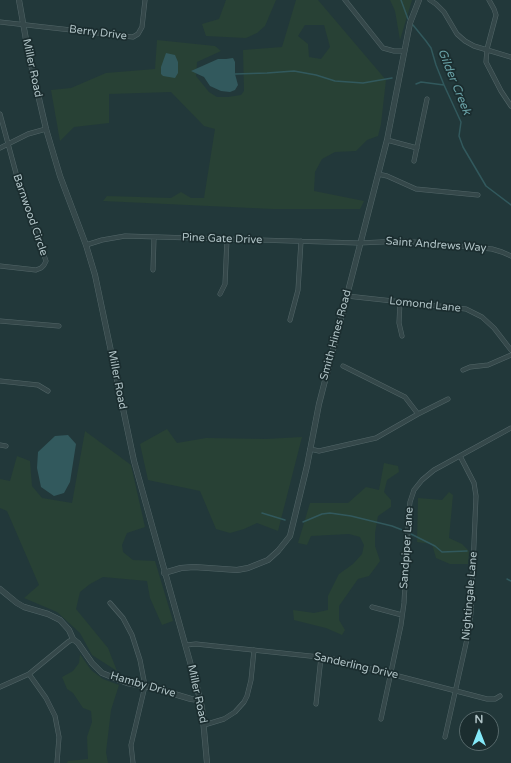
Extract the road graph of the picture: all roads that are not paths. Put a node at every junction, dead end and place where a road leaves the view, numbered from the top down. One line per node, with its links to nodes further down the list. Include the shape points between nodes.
1 (19, 0): 8 (street, Miller Road)
2 (145, 0): 8 (street, Berry Drive, via 142,27 133,37)
3 (345, 0): 10 (street, via 383,48)
4 (419, 0): 10 (street, Smith Hines Road)
5 (430, 0): 9 (street, via 444,12 464,41)
6 (489, 0): 9 (street, via 496,15)
7 (0, 22): 8 (street)
8 (22, 24): 15 (street, Miller Road)
9 (487, 49): 11 (street); 13 (street, via 486,62 490,72)
10 (403, 51): 16 (street, Smith Hines Road)
11 (511, 57)
12 (427, 99): 19 (street)
13 (511, 106)
14 (0, 114): 17 (street)
15 (46, 129): 17 (street); 27 (street, Miller Road, via 60,176)
16 (386, 140): 19 (street); 21 (street, Smith Hines Road)
17 (7, 144): 18 (street); 29 (street, Barnwood Circle, via 46,261 36,270)
18 (0, 148)
19 (417, 148): 20 (street)
20 (414, 161)
21 (378, 174): 22 (street, via 416,189); 26 (street, Smith Hines Road)
22 (478, 195)
23 (154, 237): 24 (street, Pine Gate Drive); 27 (street, Pine Gate Drive, via 117,237); 30 (street)
24 (227, 239): 25 (street, Pine Gate Drive); 31 (street, via 225,284)
25 (301, 241): 26 (street, Pine Gate Drive); 34 (street, via 298,290)
26 (360, 243): 28 (street, Saint Andrews Way, via 403,240 492,249); 32 (street, Smith Hines Road)
27 (86, 245): 52 (street, Miller Road, via 98,288 134,461)
28 (511, 256)
29 (0, 266)
30 (153, 270)
31 (220, 294)
32 (347, 296): 33 (street, Lomond Lane); 50 (street, Smith Hines Road, via 318,404)
33 (400, 302): 37 (street, via 399,323); 38 (street, Lomond Lane, via 459,307 471,311 487,322)
34 (290, 320)
35 (0, 321): 36 (street)
36 (59, 326)
37 (402, 336)
38 (511, 350)
39 (511, 355): 41 (street, via 488,365)
40 (343, 366): 45 (street, via 405,397)
41 (463, 370)
42 (0, 381): 43 (street, via 38,385)
43 (48, 391)
44 (448, 399): 45 (street)
45 (418, 414): 50 (street, via 376,438 319,450)
46 (510, 429): 47 (street); 51 (street, Sandpiper Lane)
47 (511, 435)
48 (0, 445): 49 (street)
49 (6, 446)
50 (310, 449): 52 (street, Smith Hines Road, via 290,536 268,560 237,570 194,566)
51 (460, 456): 56 (street, Sandpiper Lane, via 428,475 412,496); 65 (street, Nightingale Lane, via 474,483 477,500 470,624)
52 (164, 573): 58 (street, Miller Road)
53 (0, 589): 57 (street, Hamby Drive, via 24,607 60,620)
54 (110, 603): 63 (street, via 123,618 132,635)
55 (372, 607): 56 (street)
56 (402, 615): 62 (street, Sandpiper Lane)
57 (74, 639): 61 (street); 63 (street, Hamby Drive, via 102,673 127,683)
58 (186, 645): 59 (street, Sanderling Drive); 67 (street, Miller Road)
59 (254, 650): 60 (street, Sanderling Drive); 70 (street, via 244,702 224,720)
60 (321, 657): 62 (street, Sanderling Drive); 68 (street)
61 (29, 674): 64 (street); 72 (street, via 55,716 59,737)
62 (390, 674): 65 (street, Sanderling Drive); 69 (street, Sandpiper Lane)
63 (145, 686): 67 (street, Hamby Drive); 73 (street, via 131,745)
64 (0, 687)
65 (455, 691): 66 (street, Sanderling Drive, via 487,699); 71 (street, Nightingale Lane)
66 (500, 696)
67 (200, 700): 70 (street, Miller Road)
68 (316, 704)
69 (381, 719)
70 (204, 725): 74 (street, Miller Road)
71 (445, 737)
72 (57, 763)
73 (133, 763)
74 (207, 763)

